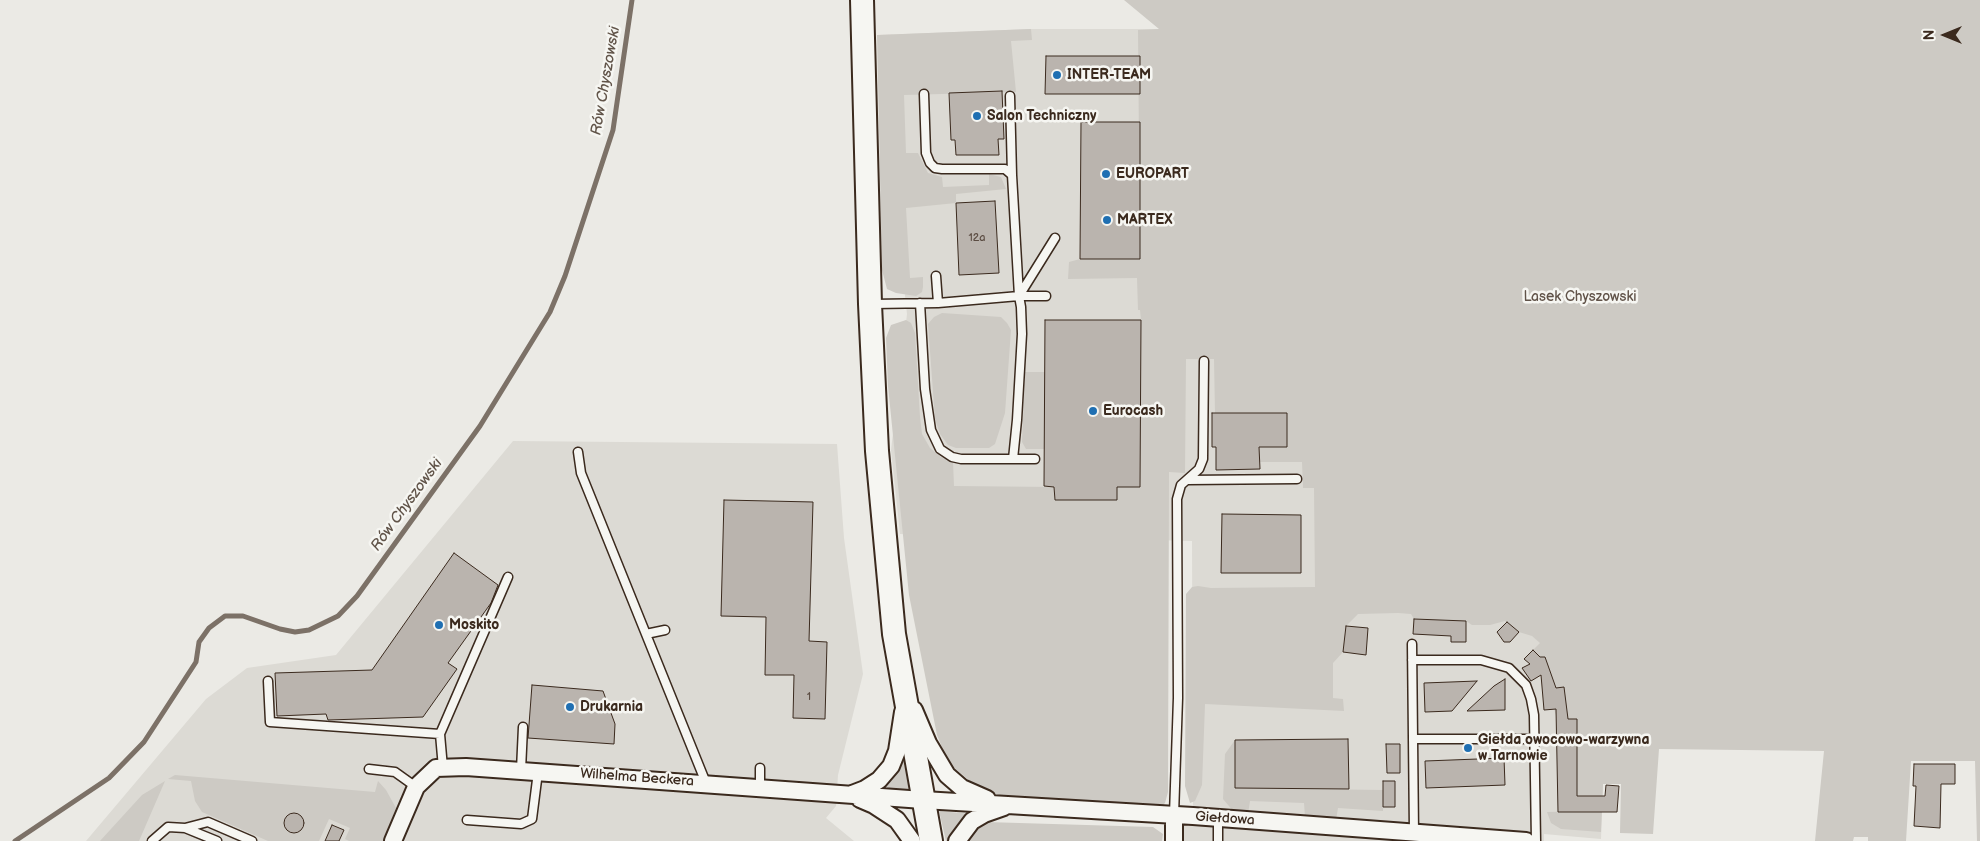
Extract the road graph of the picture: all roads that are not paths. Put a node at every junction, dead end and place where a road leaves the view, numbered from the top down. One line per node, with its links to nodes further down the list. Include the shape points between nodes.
1 (862, 0): 11 (main road)
2 (924, 94): 4 (lane, via 926,153 935,168 1005,168)
3 (1010, 96): 4 (lane)
4 (1012, 175): 7 (lane)
5 (1055, 238): 7 (lane)
6 (936, 276): 10 (lane)
7 (1019, 296): 8 (lane); 10 (lane); 14 (lane, via 1022,334)
8 (1046, 296)
9 (920, 303): 10 (lane); 11 (lane); 14 (lane, via 924,389 931,430 940,449 961,459)
10 (938, 303)
11 (870, 304): 24 (main road, via 886,566)
12 (1204, 361): 17 (lane, via 1204,458 1199,469)
13 (578, 452): 20 (lane, via 581,473)
14 (1013, 459): 15 (lane)
15 (1035, 459)
16 (1297, 479): 17 (lane)
17 (1185, 481): 40 (lane, via 1178,491 1178,698)
18 (508, 577): 26 (lane)
19 (664, 630): 20 (lane)
20 (646, 634): 34 (lane)
21 (1412, 644): 22 (lane)
22 (1412, 660): 27 (lane); 28 (lane, via 1481,660 1509,668 1526,685)
23 (268, 681): 26 (lane, via 270,722)
24 (903, 687): 37 (street, via 902,720 891,766 879,780); 38 (main road); 39 (street, via 928,743 947,775 975,795)
25 (523, 727): 32 (lane)
26 (440, 734): 29 (lane)
27 (1412, 739): 28 (lane); 44 (lane)
28 (1535, 739): 55 (lane)
29 (443, 768): 32 (street, Wilhelma Beckera); 35 (street, Wilhelma Beckera, via 436,768)
30 (760, 768): 36 (lane)
31 (369, 769): 35 (lane, via 395,772)
32 (521, 770): 33 (street, Wilhelma Beckera)
33 (538, 772): 34 (street, Wilhelma Beckera); 42 (lane, via 532,819 521,824)
34 (706, 783): 36 (street, Wilhelma Beckera)
35 (416, 787): 48 (street, Wilhelma Beckera)
36 (760, 787): 37 (street, Wilhelma Beckera)
37 (850, 795): 38 (street, Wilhelma Beckera); 49 (street, via 897,820)
38 (923, 800): 39 (street, Giełdowa); 50 (main road)
39 (1008, 805): 40 (street, Giełdowa); 51 (street, via 972,821)
40 (1174, 815): 41 (street, Giełdowa); 52 (street)
41 (1218, 818): 44 (street, Giełdowa); 53 (lane)
42 (467, 820)
43 (185, 828): 45 (lane, via 168,828); 46 (lane); 47 (lane, via 208,822)
44 (1414, 832): 54 (street, Giełdowa)
45 (152, 841)
46 (217, 841)
47 (252, 841)
48 (392, 841)
49 (912, 841)
50 (931, 841)
51 (957, 841)
52 (1174, 841)
53 (1218, 841)
54 (1526, 841)
55 (1536, 841)

